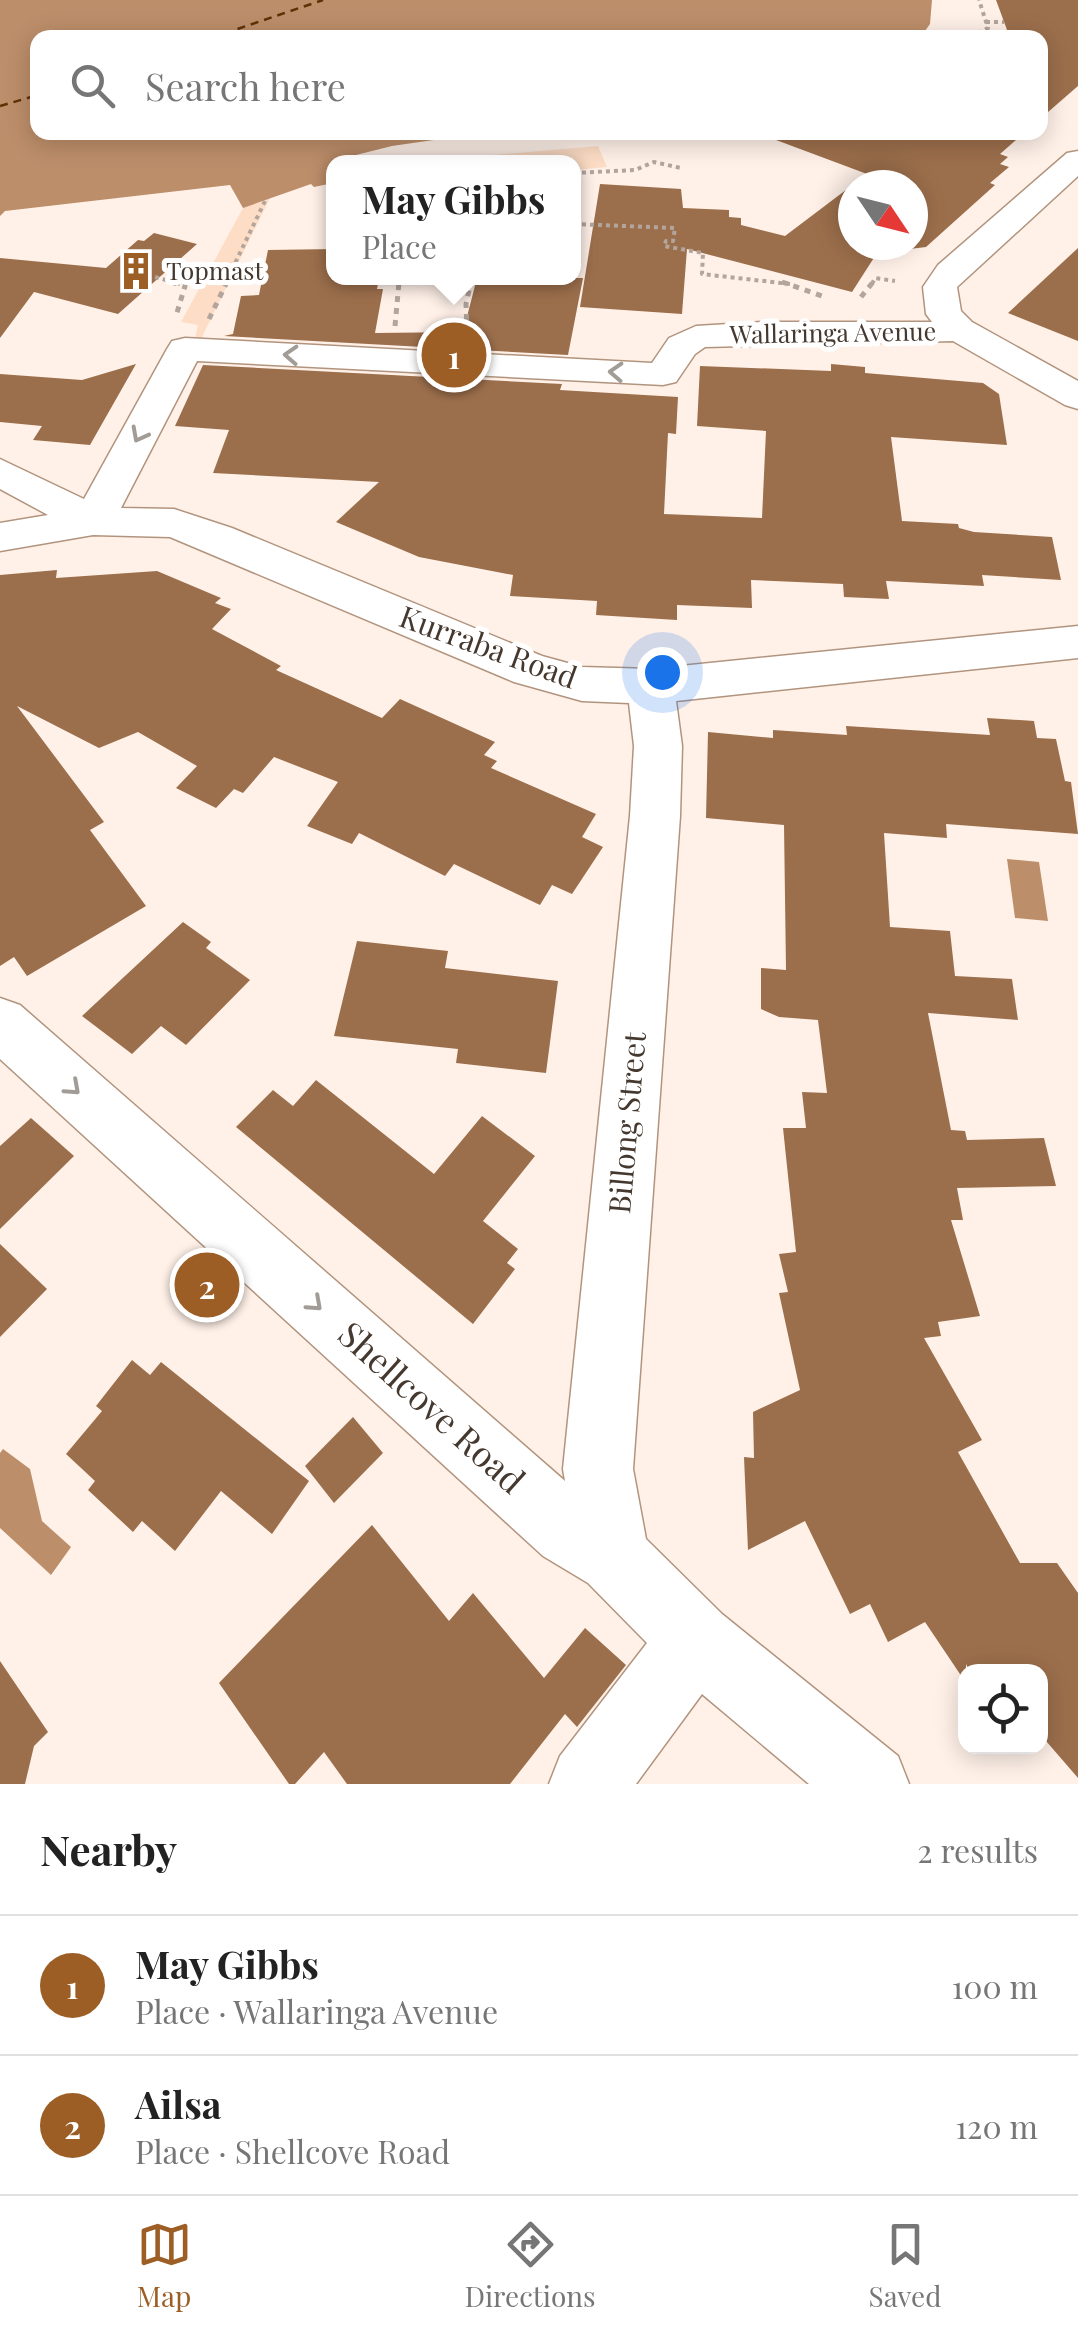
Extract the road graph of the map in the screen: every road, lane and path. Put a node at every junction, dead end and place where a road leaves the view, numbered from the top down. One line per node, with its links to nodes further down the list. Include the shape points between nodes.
1 (979, 0): 2 (path)
2 (986, 22): 3 (path); 4 (path)
3 (1004, 22)
4 (984, 30)
5 (1078, 160): 17 (street, via 950,272 940,287 941,303)
6 (681, 168): 7 (path, via 654,162 634,170)
7 (581, 173)
8 (266, 199): 16 (path)
9 (581, 224): 14 (path, via 675,228 673,242 664,246 703,253 702,274 780,281)
10 (155, 277): 16 (path, via 186,289)
11 (895, 281): 15 (path, via 876,278 868,292)
12 (398, 285): 18 (path)
13 (470, 285): 19 (path)
14 (836, 300)
15 (849, 302)
16 (189, 330): 17 (street, Wallaringa Avenue, one-way to 16, via 696,337 663,374); 22 (street, one-way to 22)
17 (959, 330): 20 (street)
18 (394, 332)
19 (468, 342)
20 (1078, 397)
21 (0, 472): 22 (street, Kurraba Road)
22 (93, 521): 23 (street, Kurraba Road); 25 (street, Kurraba Road, via 191,528 530,670 582,684)
23 (0, 537)
24 (1078, 642): 25 (street, Kurraba Road)
25 (651, 686): 27 (street, Billong Street, via 658,746 655,816 598,1469)
26 (0, 1023): 27 (street, Shellcove Road, one-way to 27, via 568,1531)
27 (613, 1558): 28 (street, Shellcove Road)
28 (696, 1640): 29 (street); 30 (street, Shellcove Road)
29 (588, 1784)
30 (870, 1784)

